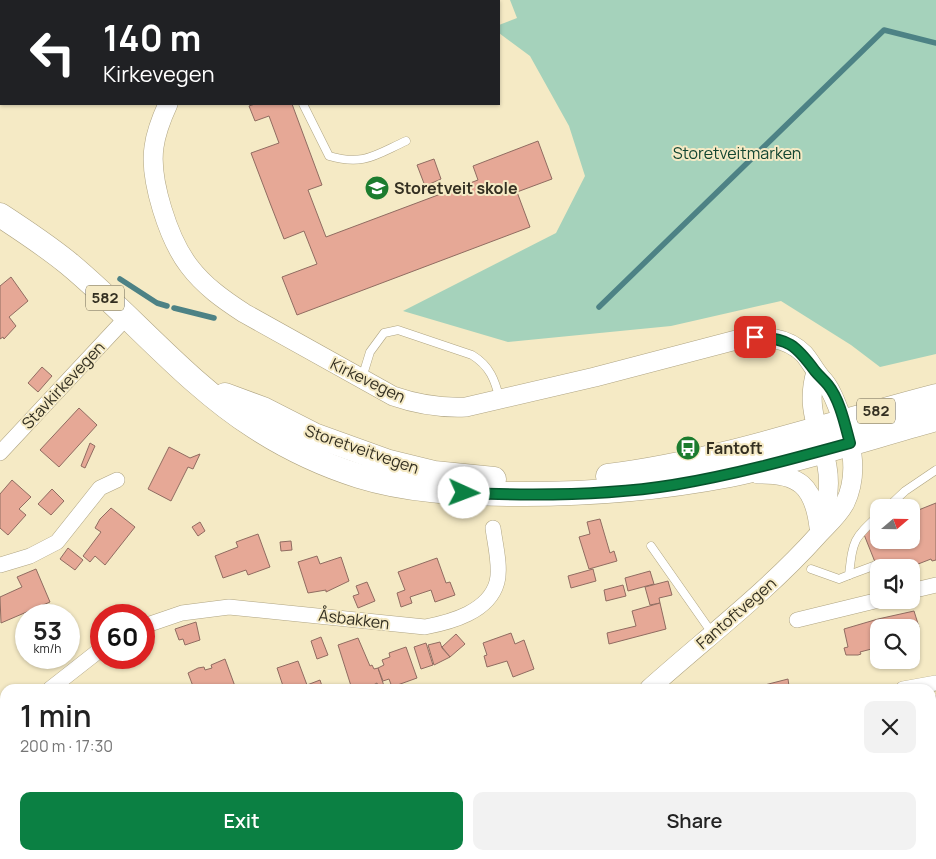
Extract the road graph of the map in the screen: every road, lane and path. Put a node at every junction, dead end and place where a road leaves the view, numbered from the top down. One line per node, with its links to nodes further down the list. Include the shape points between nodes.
1 (168, 105): 7 (street, Kirkevegen, via 153,149 167,224 176,248 189,266 223,299)
2 (304, 105): 3 (lane, via 329,156 355,162)
3 (406, 141)
4 (0, 215): 5 (main road, Storetveitvegen / 582, via 68,263)
5 (126, 318): 8 (main road, Storetveitvegen / 582); 16 (street, Stavkirkevegen)
6 (816, 372): 10 (street, Kirkevegen, via 805,355 784,340 755,337); 12 (street, Kirkevegen, via 829,386); 13 (street, via 811,389)
7 (361, 378): 10 (street, Kirkevegen, via 394,396 424,403 466,407); 10 (lane, via 370,352 384,333 398,330 472,354 491,373)
8 (205, 387): 13 (main road, Storetveitvegen / 582, via 262,409 314,435 389,462 434,473 487,479 573,480 657,468 742,450); 18 (main road, Storetveitvegen / 582, via 229,409 297,450 358,476 423,489 482,494 565,494 671,485)
9 (936, 396): 12 (main road, Storetveitvegen / 582)
10 (500, 400)
11 (936, 419): 14 (main road, Storetveitvegen / 582)
12 (844, 420): 13 (main road, Storetveitvegen / 582); 14 (street, Kirkevegen)
13 (816, 428): 15 (street)
14 (850, 443): 15 (main road, Storetveitvegen / 582); 23 (street, Fantoftvegen, via 853,469 845,504)
15 (823, 450): 18 (main road, Storetveitvegen / 582); 23 (street, Fantoftvegen, via 829,492)
16 (0, 453)
17 (935, 472): 20 (lane)
18 (732, 474): 23 (street, via 775,473 802,482 813,499)
19 (117, 480): 25 (street, via 100,488 58,542 30,556)
20 (897, 499)
21 (870, 523): 28 (lane, via 858,534 852,548)
22 (493, 528): 33 (street, Åsbakken, via 498,572 493,593 468,614 442,624 425,627 229,607 182,613)
23 (819, 534): 34 (street, Fantoftvegen, via 775,580)
24 (650, 546): 34 (lane)
25 (0, 564)
26 (870, 567): 28 (lane)
27 (811, 569): 28 (lane, via 839,579)
28 (849, 575)
29 (936, 585): 30 (street)
30 (920, 589)
31 (870, 602): 32 (street)
32 (797, 620)
33 (155, 622)
34 (712, 634): 37 (street, Fantoftvegen)
35 (90, 658): 36 (street)
36 (56, 684)
37 (655, 684)

